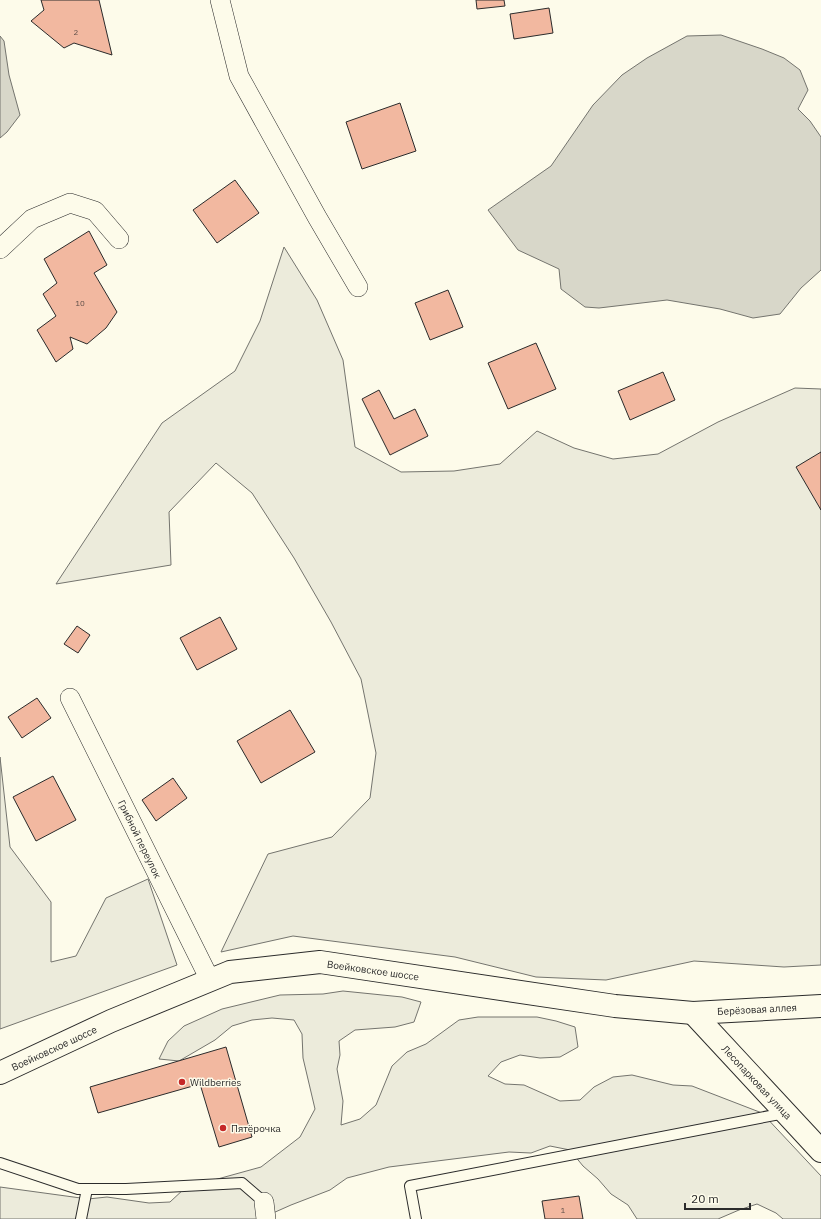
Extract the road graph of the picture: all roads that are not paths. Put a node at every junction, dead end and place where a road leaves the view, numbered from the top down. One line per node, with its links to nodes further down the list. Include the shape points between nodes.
1 (220, 0): 4 (street, via 239,76)
2 (119, 239): 3 (street, via 95,211 70,203 32,220)
3 (0, 249)
4 (358, 287)
5 (70, 698): 6 (street, Грибной переулок)
6 (210, 980): 8 (street, Воейковское шоссе, via 230,972 320,962 614,1006); 9 (street, Воейковское шоссе, via 111,1021)
7 (821, 1006): 8 (street, Берёзовая аллея)
8 (693, 1013): 10 (street, Лесопарковая улица)
9 (0, 1073)
10 (786, 1113): 11 (street, Лесопарковая улица); 16 (lane, via 410,1186)
11 (821, 1151)
12 (0, 1162): 13 (lane, via 78,1189)
13 (87, 1189): 14 (lane, via 242,1183); 15 (lane)
14 (265, 1211)
15 (81, 1219)
16 (416, 1219)

